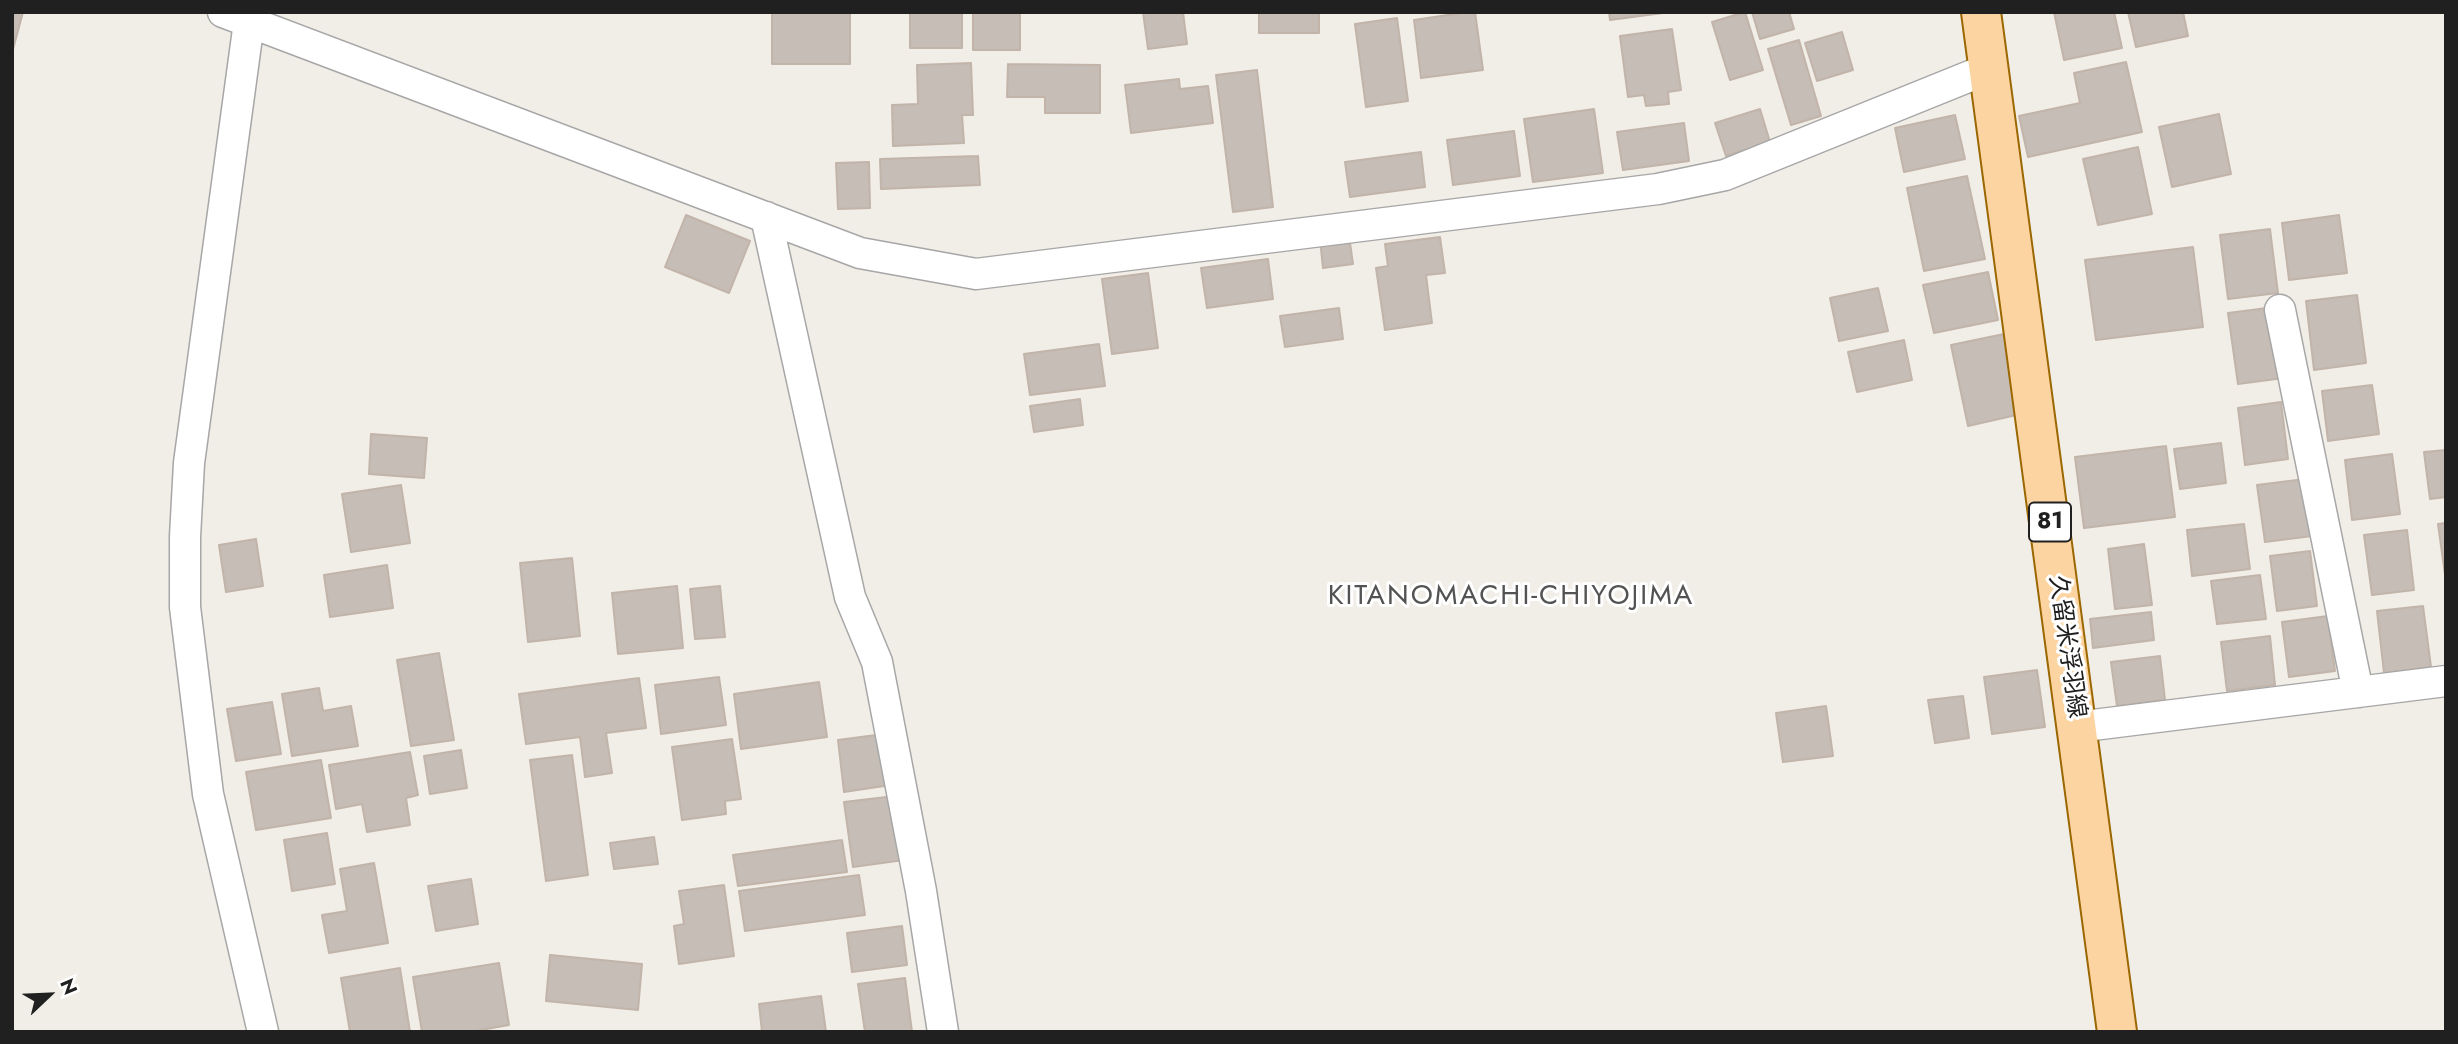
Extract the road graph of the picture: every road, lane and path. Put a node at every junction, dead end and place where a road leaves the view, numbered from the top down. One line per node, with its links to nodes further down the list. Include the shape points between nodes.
1 (1981, 12): 3 (main road, 久留米浮羽線 / 81)
2 (236, 17): 4 (street); 9 (street, via 190,463 185,607 208,794)
3 (1990, 68): 4 (street, via 1725,175 1658,190 976,274 860,253); 8 (main road, 久留米浮羽線 / 81)
4 (766, 217): 10 (street, via 850,597 877,662)
5 (2280, 310): 7 (street)
6 (2446, 681): 7 (street)
7 (2358, 692): 8 (street)
8 (2077, 727): 11 (main road, 久留米浮羽線 / 81)
9 (263, 1032)
10 (943, 1032)
11 (2118, 1032)

